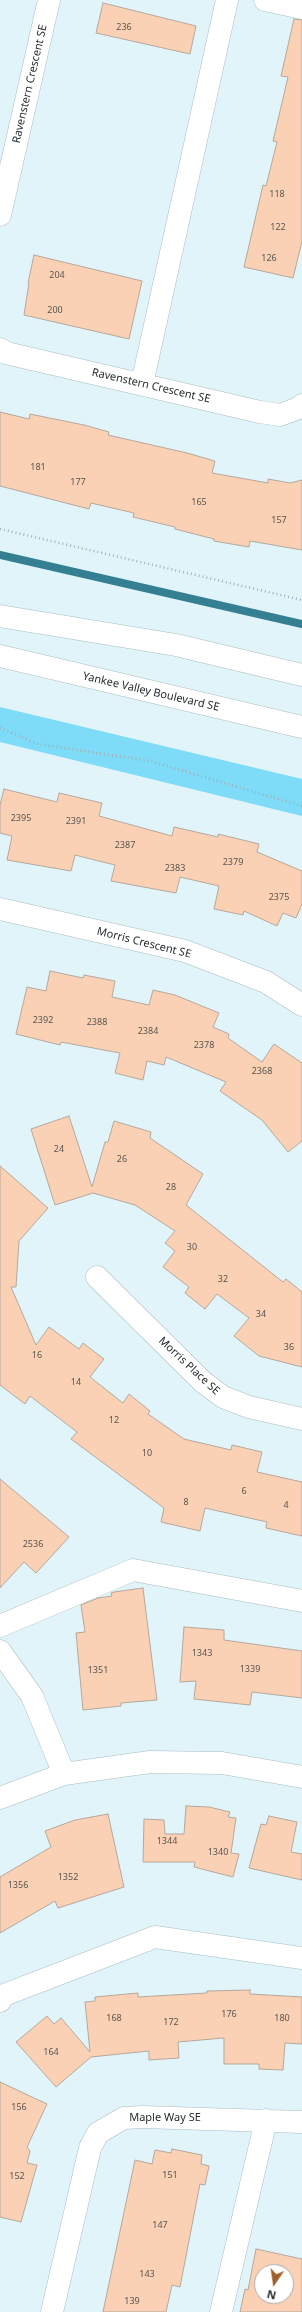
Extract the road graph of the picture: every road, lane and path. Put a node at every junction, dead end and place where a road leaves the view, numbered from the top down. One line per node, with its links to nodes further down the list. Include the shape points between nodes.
1 (49, 0): 5 (street, Ravenstern Crescent SE)
2 (227, 0): 7 (street)
3 (265, 0): 4 (street)
4 (302, 8)
5 (0, 214)
6 (0, 349): 7 (street, Ravenstern Crescent SE, via 6,353)
7 (142, 384): 8 (street, Ravenstern Crescent SE, via 274,414)
8 (301, 408)
9 (0, 529): 10 (path)
10 (302, 600)
11 (0, 616): 13 (street, via 176,645)
12 (0, 656): 14 (street, Yankee Valley Boulevard SE)
13 (302, 675)
14 (302, 727)
15 (0, 728): 16 (path, via 38,744 150,761)
16 (302, 806)
17 (0, 909): 18 (street, Morris Crescent SE, via 185,951 266,982)
18 (302, 1006)
19 (97, 1277): 20 (street, Morris Place SE, via 203,1382 223,1398)
20 (302, 1420)
21 (302, 1601): 22 (street, via 133,1570)
22 (0, 1626)
23 (0, 1651): 24 (street, via 32,1696)
24 (64, 1774): 25 (street, via 150,1762 201,1762); 26 (street)
25 (302, 1776)
26 (0, 1798)
27 (302, 1958): 28 (street, via 155,1937 4,1995)
28 (0, 2001)
29 (266, 2120): 30 (street, Maple Way SE); 31 (street, Maple Way SE, via 124,2118 98,2133 90,2148); 32 (street)
30 (302, 2122)
31 (52, 2312)
32 (221, 2312)

